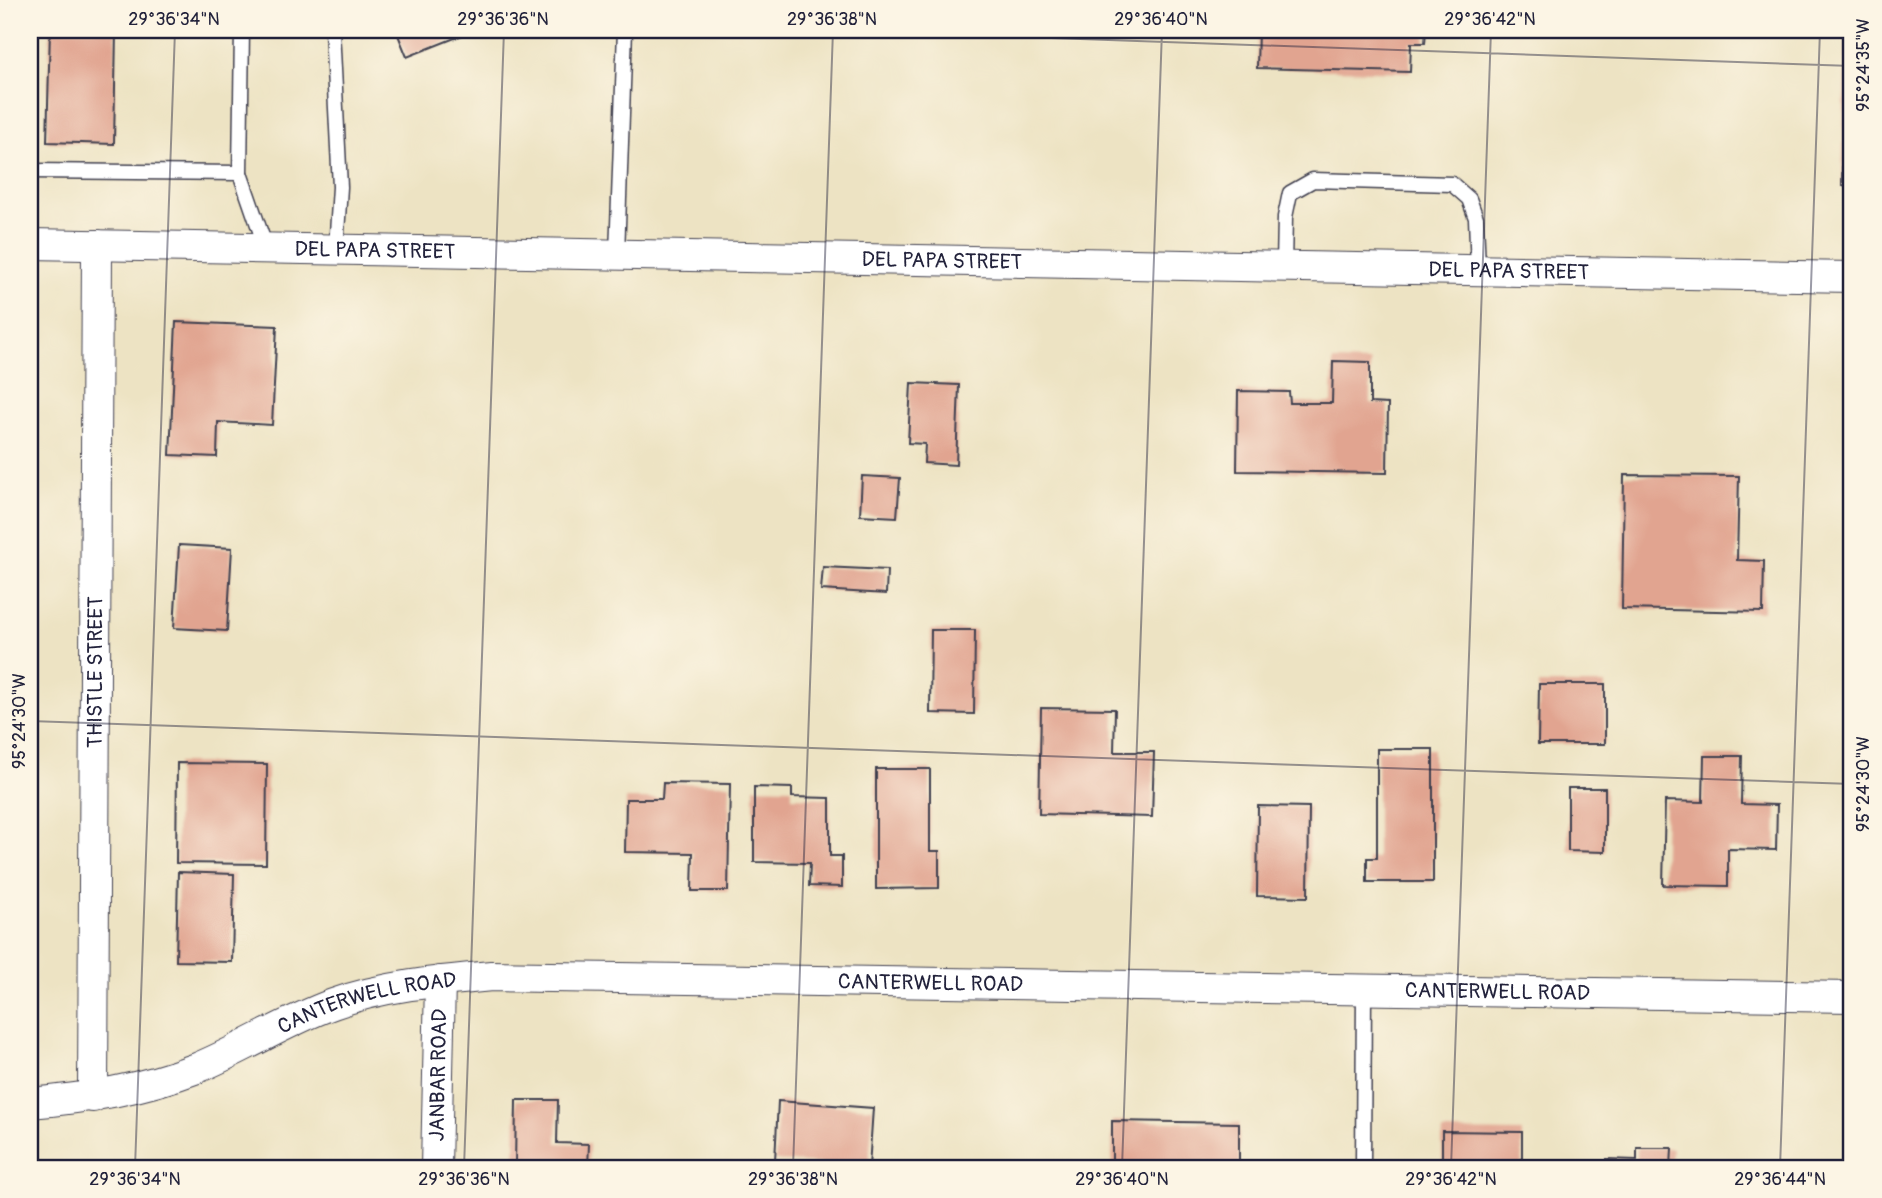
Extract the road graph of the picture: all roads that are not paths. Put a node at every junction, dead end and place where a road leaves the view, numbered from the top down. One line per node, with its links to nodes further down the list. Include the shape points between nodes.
1 (242, 30): 5 (lane)
2 (332, 30): 9 (lane, via 340,187)
3 (625, 30): 10 (lane)
4 (30, 171): 5 (lane)
5 (240, 173): 8 (lane)
6 (30, 244): 7 (street, DEL PAPA STREET)
7 (97, 245): 8 (street, DEL PAPA STREET); 17 (street, THISTLE STREET)
8 (266, 248): 9 (street, DEL PAPA STREET)
9 (335, 249): 10 (street, DEL PAPA STREET)
10 (617, 254): 11 (street, DEL PAPA STREET)
11 (1284, 266): 12 (street, DEL PAPA STREET); 12 (lane, via 1290,193 1313,180 1397,181 1452,184 1469,199 1476,218)
12 (1478, 270): 13 (street, DEL PAPA STREET)
13 (1852, 277)
14 (440, 981): 15 (street, CANTERWELL ROAD, via 491,976); 17 (street, CANTERWELL ROAD, via 333,1004 199,1067); 19 (street, JANBAR ROAD)
15 (1364, 990): 16 (street, CANTERWELL ROAD); 20 (lane)
16 (1852, 997)
17 (93, 1097): 18 (street, CANTERWELL ROAD)
18 (30, 1103)
19 (436, 1168)
20 (1363, 1168)

